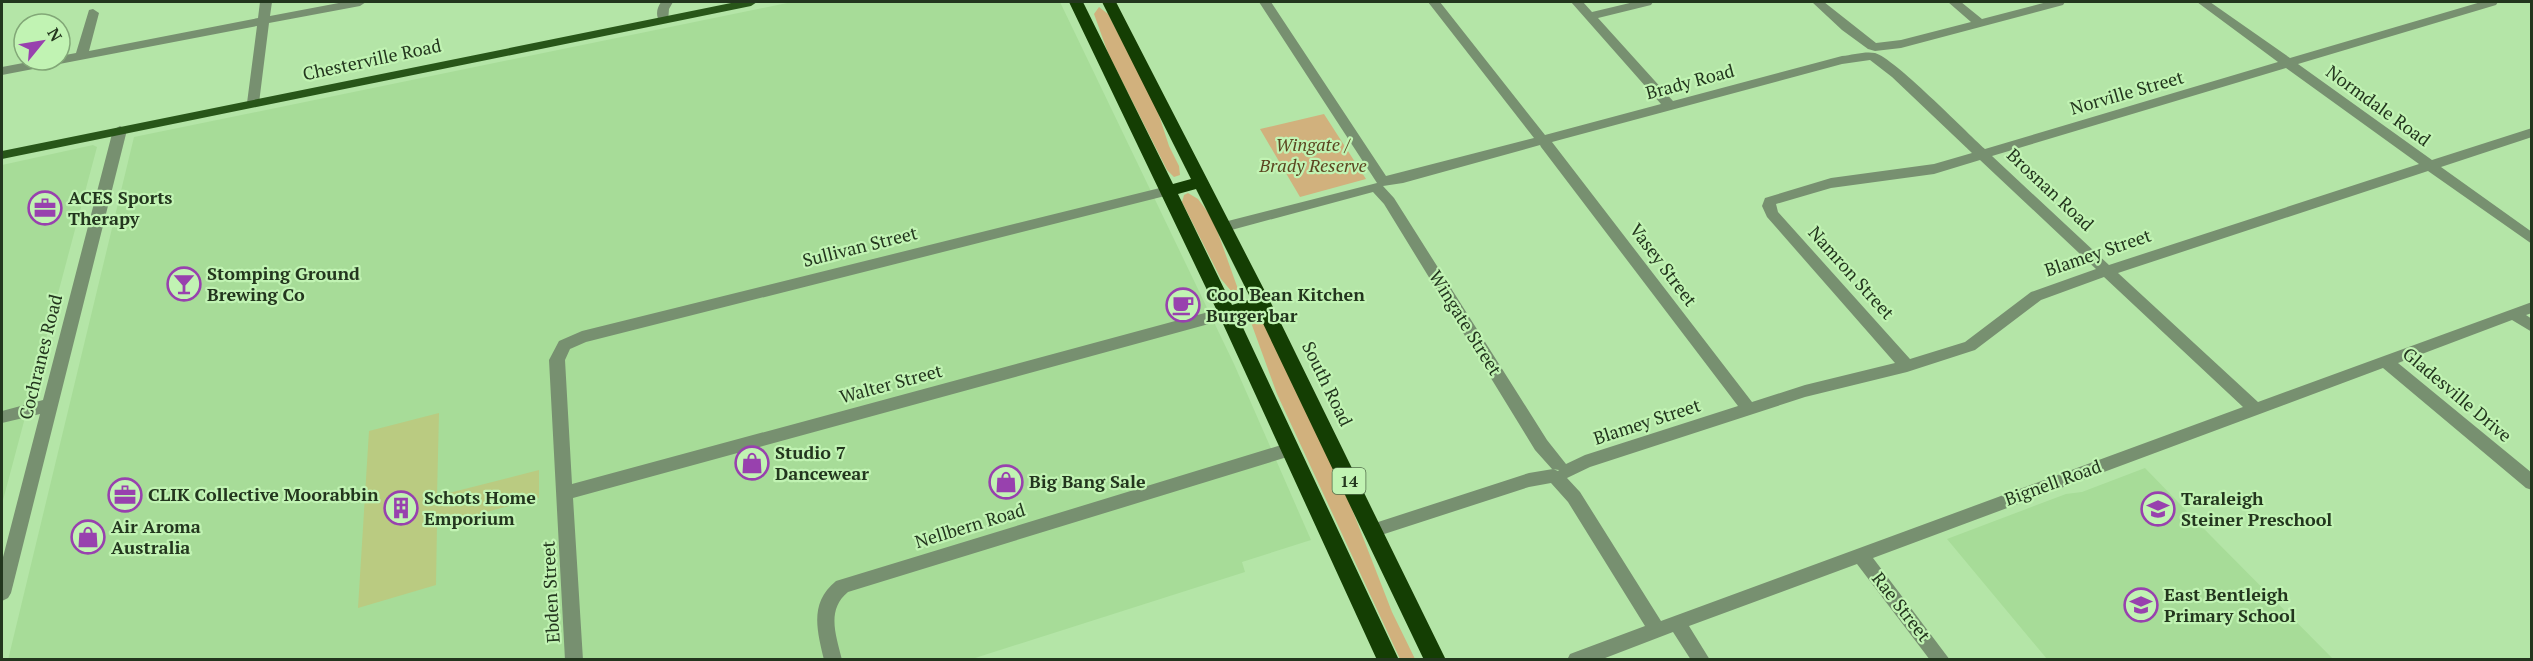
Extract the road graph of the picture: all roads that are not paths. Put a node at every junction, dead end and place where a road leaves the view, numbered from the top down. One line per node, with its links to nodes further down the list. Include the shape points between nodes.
1 (266, 2): 19 (street)
2 (360, 2): 19 (street)
3 (667, 2): 18 (street, via 663,7)
4 (751, 2): 18 (main road, Chesterville Road)
5 (1110, 2): 15 (highway); 33 (highway, South Road / 14)
6 (1265, 2): 34 (street, Wingate Street)
7 (1434, 2): 29 (street, Vasey Street)
8 (1577, 2): 17 (street)
9 (1647, 2): 17 (street)
10 (1818, 2): 21 (street, Brosnan Road)
11 (1954, 2): 20 (street)
12 (2059, 2): 20 (street, Brady Road)
13 (2204, 2): 24 (street, Normdale Road)
14 (2492, 2): 24 (street, Norville Street)
15 (1078, 5): 35 (highway, 14)
16 (93, 13): 22 (street)
17 (1590, 16): 26 (street)
18 (664, 19): 25 (main road, Chesterville Road)
19 (265, 20): 22 (street); 25 (street)
20 (1980, 23): 21 (street, Brady Road)
21 (1872, 52): 26 (street, Brady Road); 30 (street, Brosnan Road)
22 (81, 56): 23 (street)
23 (72, 58)
24 (2289, 64): 30 (street, Norville Street); 32 (street, Normdale Road)
25 (253, 103): 27 (main road, Chesterville Road)
26 (1670, 106): 29 (street, Brady Road)
27 (120, 130): 31 (main road, Chesterville Road); 48 (street, Cochranes Road)
28 (2532, 132): 32 (street, Blamey Street)
29 (1542, 140): 34 (street, Brady Road); 49 (street, Vasey Street)
30 (1983, 154): 36 (street, Norville Street, via 1922,172 1831,183 1774,199); 39 (street, Brosnan Road)
31 (2, 155)
32 (2429, 165): 38 (street, Normdale Road); 39 (street, Blamey Street)
33 (1202, 182): 35 (highway); 37 (highway, South Road / 14)
34 (1380, 184): 37 (street, Brady Road); 53 (street, Wingate Street)
35 (1168, 190): 42 (highway, 14); 45 (street, Sullivan Street, via 582,337)
36 (1769, 204): 47 (street, Namron Street, via 1772,214)
37 (1224, 227): 40 (highway, South Road / 14)
38 (2532, 239)
39 (2107, 270): 47 (street, Blamey Street, via 2042,293 1970,346); 50 (street, Brosnan Road)
40 (1262, 303): 42 (highway); 56 (highway, South Road / 14)
41 (2532, 307): 43 (street, Bignell Road)
42 (1227, 313): 52 (highway, 14); 55 (street, Walter Street)
43 (2513, 313): 44 (street); 46 (street, Bignell Road)
44 (2532, 327)
45 (564, 345): 55 (street, Ebden Street, via 557,360)
46 (2385, 361): 50 (street, Bignell Road); 54 (street, Gladesville Drive)
47 (1907, 366): 49 (street, Blamey Street)
48 (49, 405): 51 (street); 58 (street, Cochranes Road)
49 (1749, 409): 53 (street, Blamey Street)
50 (2255, 409): 57 (street, Bignell Road)
51 (2, 417)
52 (1291, 448): 63 (street, Nellbern Road, via 842,586 824,606); 64 (highway, 14)
53 (1557, 470): 56 (street, Blamey Street); 60 (street, Wingate Street)
54 (2532, 483)
55 (565, 493): 62 (street, Ebden Street)
56 (1372, 531): 61 (highway, South Road / 14)
57 (1860, 554): 59 (street, Bignell Road); 67 (street, Rae Street)
58 (2, 593)
59 (1677, 622): 60 (street, Bignell Road); 66 (street)
60 (1657, 630): 65 (street, Bignell Road)
61 (1430, 654)
62 (574, 660)
63 (832, 660)
64 (1388, 660)
65 (1576, 660)
66 (1701, 660)
67 (1941, 660)

